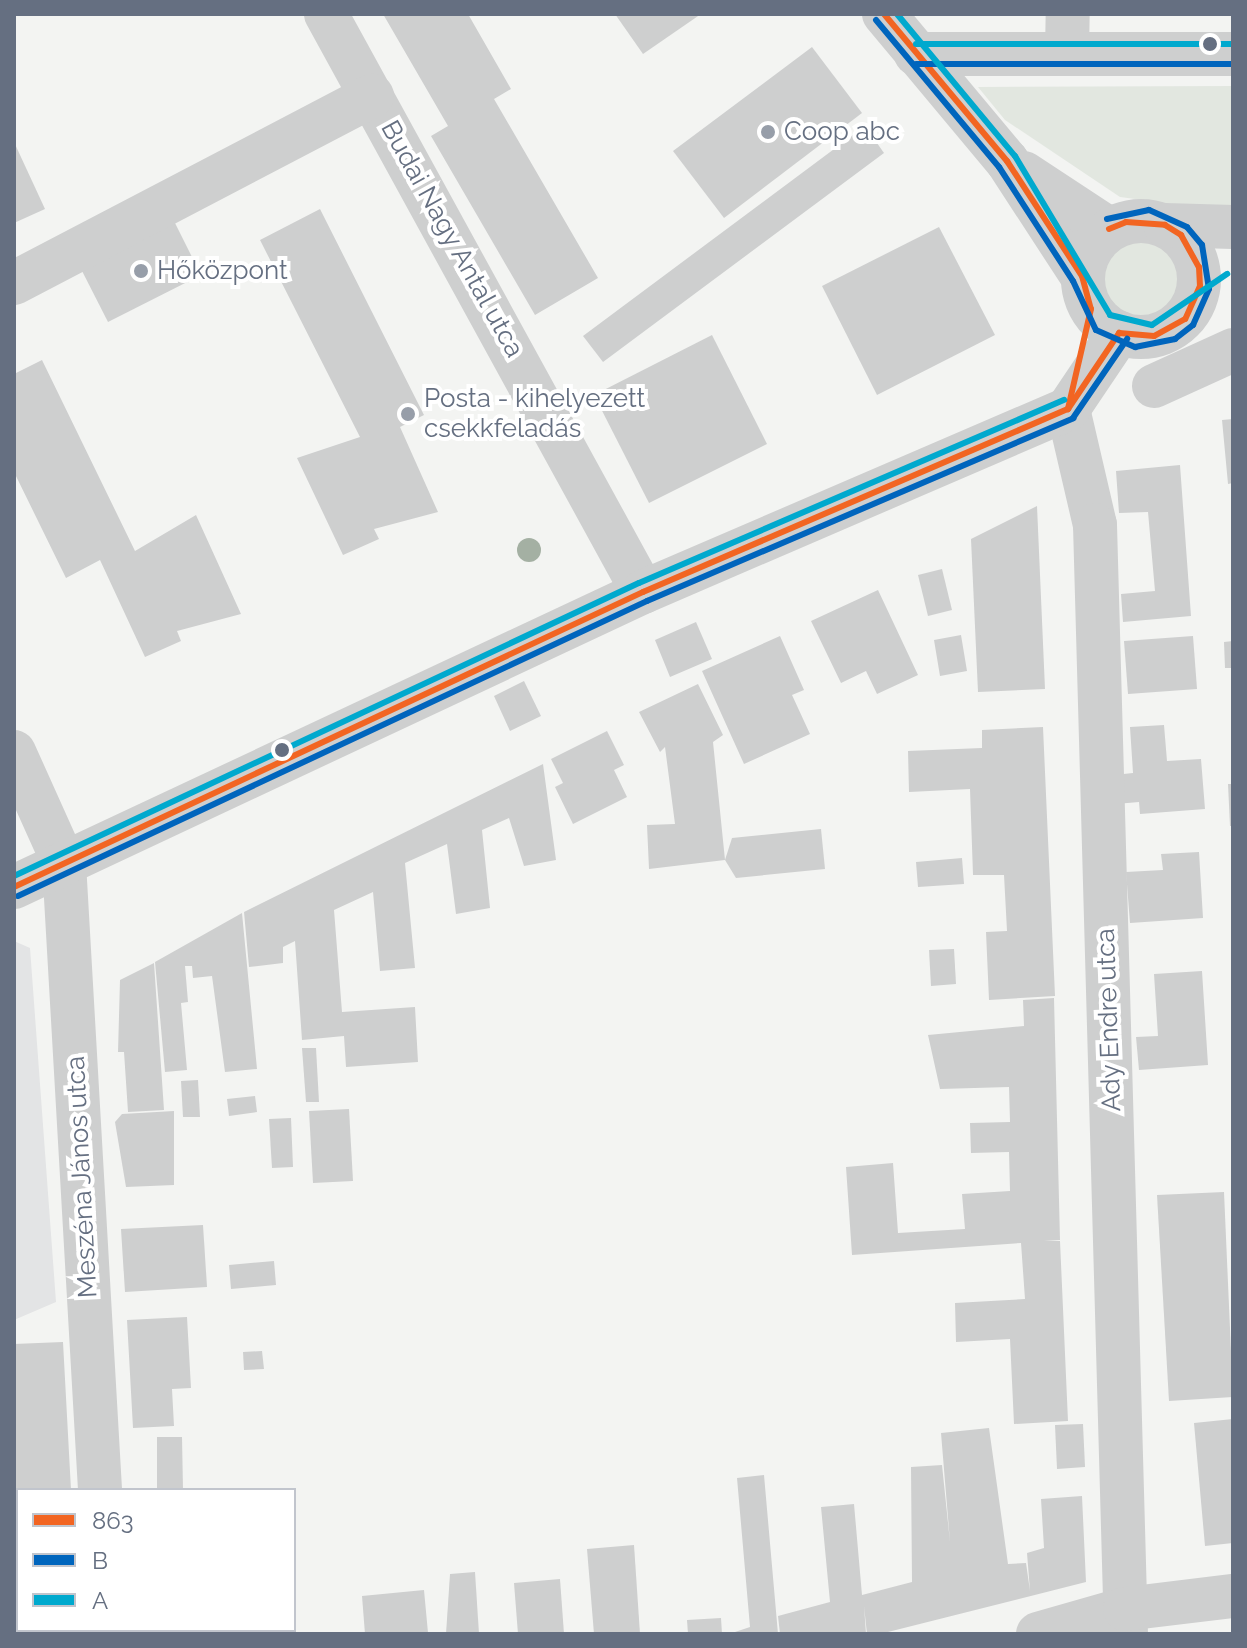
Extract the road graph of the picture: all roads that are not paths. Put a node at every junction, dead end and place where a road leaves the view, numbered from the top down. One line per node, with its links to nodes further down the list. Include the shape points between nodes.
1 (326, 14): 6 (street, Budai Nagy Antal utca)
2 (884, 14): 4 (street)
3 (1068, 33): 4 (street); 5 (street)
4 (916, 54): 7 (street)
5 (1233, 54)
6 (372, 96): 12 (street); 18 (street, Budai Nagy Antal utca)
7 (1007, 161): 10 (street); 14 (street)
8 (1165, 225): 9 (street); 10 (street, via 1136,221); 13 (street, via 1193,250 1200,286)
9 (1233, 227)
10 (1109, 229): 14 (street, via 1095,242)
11 (1233, 282): 13 (street)
12 (14, 283)
13 (1195, 304): 14 (street, via 1162,333)
14 (1097, 306): 17 (street)
15 (1233, 350): 16 (street)
16 (1154, 386)
17 (1068, 409): 18 (street); 24 (street, Ady Endre utca, via 1095,525)
18 (643, 592): 20 (street)
19 (14, 752): 20 (street)
20 (64, 863): 21 (street); 22 (street, Meszéna János utca)
21 (14, 887)
22 (100, 1488)
23 (1233, 1596): 24 (street)
24 (1125, 1622): 25 (street)
25 (1038, 1634)

